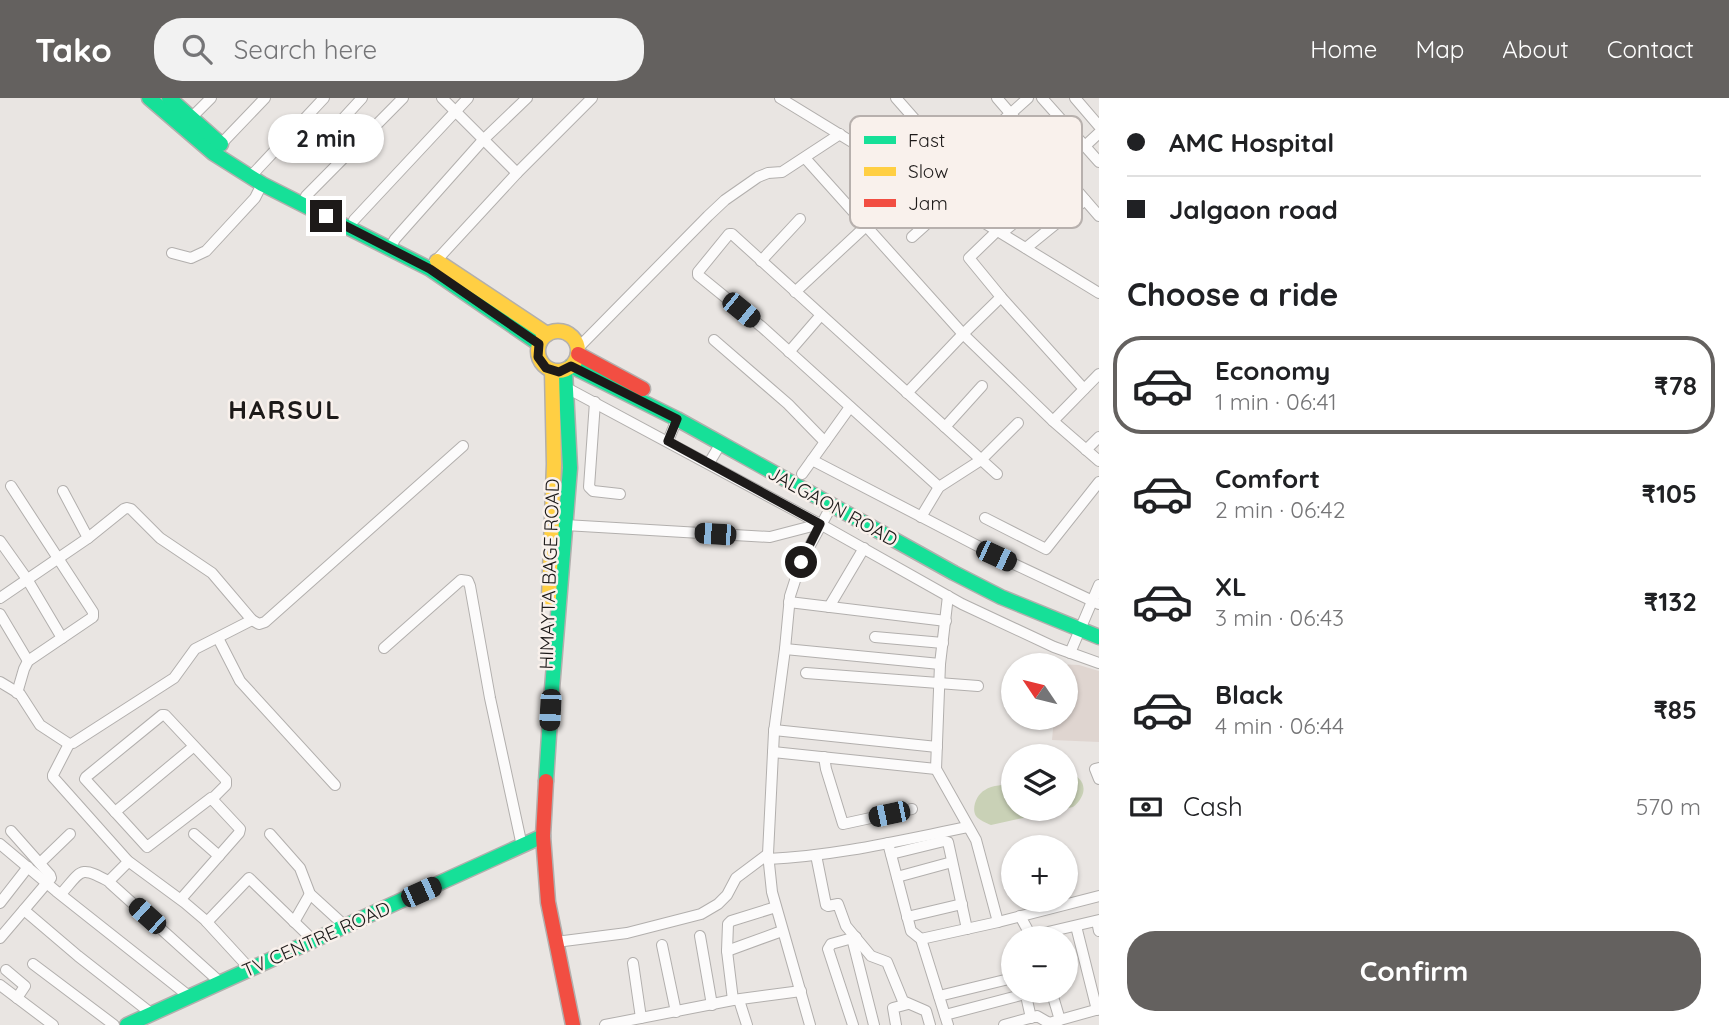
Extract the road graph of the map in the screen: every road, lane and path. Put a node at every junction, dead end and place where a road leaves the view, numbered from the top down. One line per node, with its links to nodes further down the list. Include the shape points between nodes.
1 (149, 98): 36 (main road, via 213,153)
2 (169, 98): 23 (main road)
3 (211, 98): 23 (street)
4 (265, 98): 30 (street)
5 (324, 98): 36 (street)
6 (362, 98): 24 (street)
7 (403, 98): 37 (street)
8 (442, 98): 18 (street)
9 (468, 98): 18 (street)
10 (527, 98): 28 (street)
11 (592, 98): 35 (street)
12 (780, 98): 27 (street)
13 (997, 98): 19 (street)
14 (1028, 98): 19 (street)
15 (1042, 98): 22 (street)
16 (1075, 98): 25 (street)
17 (901, 100): 20 (street)
18 (455, 111): 28 (street); 44 (street)
19 (1011, 114): 21 (street)
20 (914, 116)
21 (1009, 116)
22 (1058, 116)
23 (191, 118): 30 (main road)
24 (340, 122)
25 (1099, 126)
26 (1099, 133): 32 (street)
27 (840, 134): 29 (street); 33 (street)
28 (483, 140): 35 (street); 53 (street)
29 (850, 140)
30 (221, 144): 36 (main road)
31 (1082, 144): 32 (street)
32 (1084, 146): 34 (street)
33 (805, 158): 41 (street); 66 (street, via 782,172 758,177 725,200)
34 (1099, 162)
35 (517, 173): 57 (street)
36 (256, 176): 37 (main road); 53 (main road); 55 (street, via 255,198 206,251 191,258)
37 (306, 196): 44 (main road)
38 (1082, 197): 39 (street)
39 (1085, 200): 40 (street); 42 (street)
40 (1082, 202)
41 (850, 208)
42 (1099, 216)
43 (800, 219): 56 (street)
44 (354, 220): 53 (main road)
45 (864, 228): 58 (street)
46 (868, 228): 62 (street)
47 (923, 228): 52 (street)
48 (993, 228): 51 (street)
49 (1005, 228): 51 (street)
50 (1051, 228): 54 (street)
51 (1000, 232): 54 (street); 60 (street, via 969,258)
52 (912, 237)
53 (392, 243): 57 (main road)
54 (1026, 248): 59 (street)
55 (172, 253)
56 (761, 261): 58 (street); 65 (street, via 730,234 698,274)
57 (433, 265): 63 (main road)
58 (795, 292): 61 (street)
59 (1099, 293)
60 (1001, 297): 62 (street); 70 (street)
61 (821, 316): 65 (street); 71 (street)
62 (963, 334): 71 (street); 75 (street)
63 (543, 339): 66 (main road, via 538,357 546,368); 66 (main road, via 553,331 566,332 576,341)
64 (714, 340): 80 (street)
65 (789, 352): 73 (street)
66 (569, 362): 69 (main road); 74 (main road, JALGAON ROAD); 88 (main road, JALGAON ROAD); 151 (main road, HIMAYTA BAGE ROAD, via 554,464)
67 (1099, 374): 70 (street)
68 (982, 386): 77 (street)
69 (565, 387): 72 (street); 99 (main road, via 570,468)
70 (1084, 389): 75 (street)
71 (907, 393): 77 (street)
72 (595, 402): 79 (street); 94 (street, via 589,487)
73 (850, 407): 80 (street); 92 (street)
74 (677, 419): 79 (street); 81 (main road, JALGAON ROAD)
75 (1053, 421): 83 (street)
76 (1018, 423): 85 (street)
77 (945, 427): 85 (street)
78 (1099, 438): 83 (street)
79 (668, 441): 87 (street)
80 (825, 442): 84 (street)
81 (721, 443): 87 (street); 95 (main road, JALGAON ROAD)
82 (463, 446): 112 (street, via 265,622)
83 (1086, 450): 86 (street)
84 (812, 460): 88 (street); 96 (street)
85 (981, 460): 89 (street); 92 (street)
86 (1099, 461)
87 (709, 463): 98 (street)
88 (802, 474): 114 (main road, JALGAON ROAD, via 929,547)
89 (997, 474)
90 (1099, 482): 97 (street, via 1046,549)
91 (11, 486): 103 (street)
92 (939, 487): 96 (street)
93 (63, 491): 100 (street)
94 (620, 494)
95 (832, 505): 98 (street); 114 (main road, JALGAON ROAD, via 1001,597)
96 (921, 517): 109 (street)
97 (985, 518)
98 (820, 524): 99 (street, via 770,537); 102 (street); 108 (street, via 801,562)
99 (565, 525): 151 (main road, via 552,689)
100 (88, 538): 103 (street); 112 (street, via 124,509 131,509 160,538 212,573)
101 (0, 541): 104 (street)
102 (864, 548): 106 (street); 110 (street)
103 (58, 558): 104 (street); 118 (street, via 93,612 90,620)
104 (27, 579): 107 (street); 118 (street)
105 (1099, 585): 109 (street)
106 (948, 596): 113 (street); 123 (street)
107 (0, 598)
108 (789, 602): 110 (street); 122 (street)
109 (1096, 603): 114 (street)
110 (828, 607): 113 (street)
111 (0, 614): 125 (street)
112 (252, 620): 119 (street)
113 (946, 621): 120 (street)
114 (1082, 624): 115 (main road, JALGAON ROAD); 117 (main road, JALGAON ROAD); 123 (street)
115 (1099, 626)
116 (875, 637): 120 (street)
117 (1099, 637)
118 (62, 638): 125 (street)
119 (218, 638): 134 (street, via 195,649 174,678); 142 (street, via 240,681)
120 (943, 643): 127 (street)
121 (384, 649): 151 (street, via 461,580 468,581 490,698)
122 (785, 649): 127 (street); 133 (street)
123 (1070, 653)
124 (1078, 656): 126 (street)
125 (27, 661): 132 (street)
126 (1099, 663)
127 (940, 664): 130 (street)
128 (806, 674): 130 (street)
129 (0, 681): 132 (street)
130 (940, 683): 131 (street); 136 (street)
131 (978, 686)
132 (18, 693): 134 (street, via 40,724)
133 (774, 730): 136 (street); 137 (street)
134 (69, 744): 158 (street, via 53,777)
135 (193, 747): 143 (street, via 227,782); 145 (street); 145 (street, via 168,716 162,715 87,775 85,779)
136 (937, 747): 140 (street)
137 (773, 752): 138 (street); 157 (street)
138 (824, 757): 140 (street); 144 (street, via 843,824)
139 (1099, 768): 141 (street, via 1095,769)
140 (936, 769): 146 (street)
141 (1099, 779)
142 (335, 785)
143 (212, 799): 145 (street, via 147,847); 156 (street, via 240,829)
144 (912, 808)
145 (115, 812)
146 (968, 827): 152 (street); 177 (street, via 976,840)
147 (11, 831): 160 (street)
148 (71, 834): 160 (street)
149 (194, 834): 156 (street)
150 (270, 834): 166 (street, via 300,868)
151 (532, 841): 179 (main road, TV CENTRE ROAD); 190 (main road); 223 (main road, HIMAYTA BAGE ROAD, via 536,891)
152 (888, 843): 154 (street); 155 (street)
153 (0, 844): 161 (street)
154 (891, 854): 159 (street, via 944,841); 162 (street)
155 (816, 855): 157 (street); 187 (street, via 826,905 838,904)
156 (219, 856): 168 (street)
157 (768, 856): 171 (street); 190 (street, via 736,878 727,895 701,914 627,933)
158 (128, 861): 163 (street); 168 (street)
159 (952, 862): 162 (street); 170 (street)
160 (40, 863): 164 (street, via 51,876)
161 (28, 867): 164 (street); 169 (street)
162 (897, 877): 174 (street)
163 (110, 882): 165 (street, via 88,871 78,874); 199 (street)
164 (47, 883): 165 (street); 172 (street)
165 (61, 894): 202 (street)
166 (310, 894): 176 (street); 179 (street)
167 (1099, 896): 173 (street)
168 (181, 900): 175 (street)
169 (0, 903)
170 (962, 904): 174 (street); 182 (street)
171 (776, 907): 183 (street); 192 (street, via 731,921)
172 (24, 910): 186 (street); 213 (street)
173 (1020, 916): 177 (street); 180 (street)
174 (907, 917): 188 (street, via 912,932)
175 (207, 922): 176 (street, via 249,878); 195 (street)
176 (294, 922): 189 (street)
177 (998, 922): 182 (street)
178 (1098, 924): 181 (street)
179 (345, 926): 189 (main road, TV CENTRE ROAD)
180 (1026, 926)
181 (1076, 926)
182 (967, 929): 188 (street)
183 (782, 931): 192 (street); 201 (street)
184 (1078, 932): 197 (street)
185 (700, 936): 210 (street)
186 (0, 938)
187 (854, 938): 209 (street, via 873,958 887,961); 228 (street, via 828,949); 229 (street)
188 (921, 939): 203 (street)
189 (313, 940): 195 (main road, TV CENTRE ROAD)
190 (556, 942): 224 (main road)
191 (662, 945): 212 (street)
192 (727, 950): 205 (street)
193 (632, 963): 214 (street)
194 (33, 964): 221 (street)
195 (250, 969): 199 (main road, TV CENTRE ROAD)
196 (6, 970): 204 (street, via 25,986)
197 (1094, 980): 211 (street)
198 (1001, 981): 203 (street)
199 (220, 983): 202 (main road, TV CENTRE ROAD)
200 (0, 985): 204 (street)
201 (801, 991): 205 (street); 227 (street)
202 (190, 996): 213 (main road, TV CENTRE ROAD)
203 (939, 996): 216 (street)
204 (17, 998): 220 (street)
205 (736, 1000): 210 (street); 226 (street)
206 (1001, 1001): 216 (street)
207 (1028, 1003): 215 (street)
208 (1055, 1003): 217 (street)
209 (908, 1004): 230 (street, via 893,1008); 231 (street, via 926,1011)
210 (712, 1005): 212 (street)
211 (1098, 1010): 218 (street)
212 (676, 1012): 214 (street)
213 (152, 1014): 222 (main road, TV CENTRE ROAD)
214 (642, 1018): 225 (street)
215 (1031, 1018): 219 (street, via 1037,1016); 232 (street)
216 (947, 1020)
217 (1060, 1020): 218 (street); 219 (street)
218 (1078, 1020)
219 (1050, 1024)
220 (52, 1025)
221 (114, 1025)
222 (127, 1025)
223 (563, 1025)
224 (573, 1025)
225 (605, 1025)
226 (747, 1025)
227 (810, 1025)
228 (853, 1025)
229 (874, 1025)
230 (896, 1025)
231 (930, 1025)
232 (1003, 1025)

